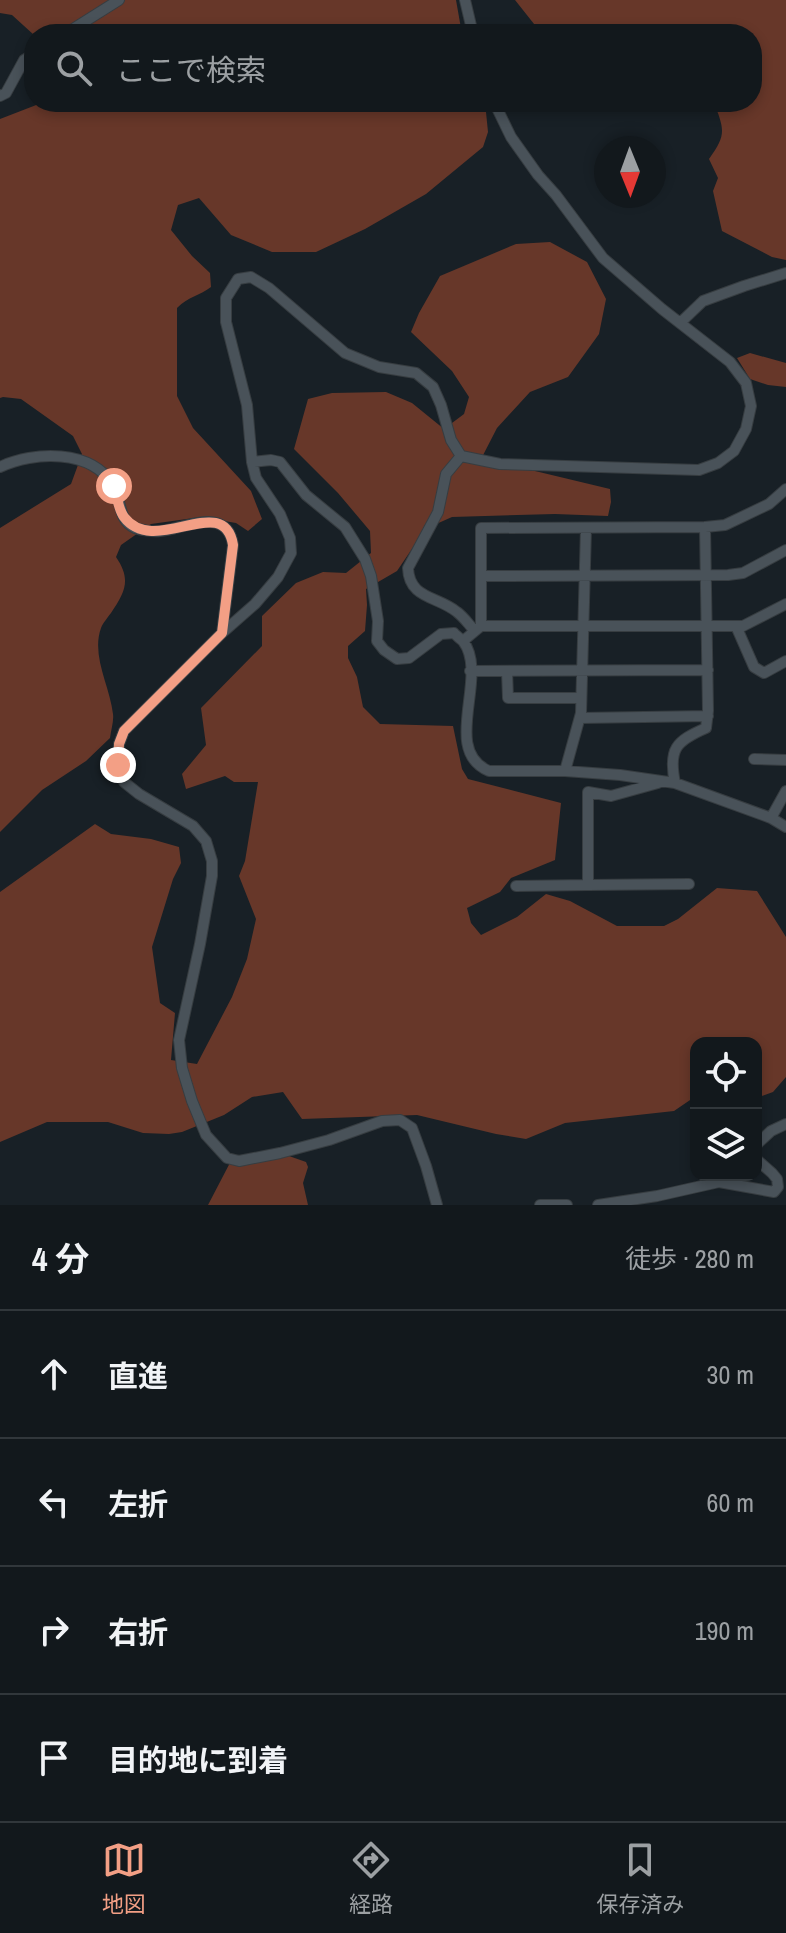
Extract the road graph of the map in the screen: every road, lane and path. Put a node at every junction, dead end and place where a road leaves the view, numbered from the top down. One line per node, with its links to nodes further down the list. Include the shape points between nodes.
1 (119, 0): 3 (street)
2 (465, 0): 4 (street)
3 (81, 24)
4 (471, 24)
5 (24, 60): 6 (street)
6 (0, 96)
7 (499, 112): 9 (street, via 538,175 603,258)
8 (786, 273): 9 (street, via 703,301)
9 (680, 323): 10 (street, via 730,362 746,383 751,406 746,429 734,451 718,463 699,470 500,464)
10 (461, 456): 11 (street, via 433,387 416,373 379,367 345,353 251,277 238,279 226,298 226,322 247,405); 24 (street, via 446,474 438,512 408,577 416,590 457,611)
11 (252, 462): 25 (street, via 256,478 280,514 291,553 255,604); 26 (street, via 280,462 306,495 345,527 371,576 377,641 384,650 397,659 409,658 441,634 454,633)
12 (0, 467): 25 (street, via 15,460 76,458 114,486 121,514 134,527 158,532 206,522 226,527 233,545)
13 (786, 489): 14 (street, via 736,520)
14 (705, 527): 15 (street); 19 (street)
15 (586, 528): 17 (street, via 481,528); 18 (street)
16 (786, 550): 19 (street, via 743,573)
17 (481, 576): 18 (street); 24 (street)
18 (584, 576): 19 (street); 22 (street)
19 (706, 576): 21 (street)
20 (786, 604): 23 (street)
21 (707, 625): 22 (street); 23 (street); 28 (street)
22 (583, 626): 24 (street); 31 (street)
23 (736, 626): 27 (street, via 754,667 764,673)
24 (478, 629): 26 (street)
25 (222, 633): 48 (street, via 124,731 119,744 124,782 193,826 206,841 212,861 179,1040 192,1101 206,1135 227,1158 239,1161 400,1120 412,1128)
26 (463, 641): 29 (street)
27 (786, 661)
28 (708, 670): 31 (street); 33 (street)
29 (470, 671): 30 (street); 37 (street, via 467,744 480,768)
30 (507, 671): 31 (street); 32 (street, via 508,698)
31 (582, 671): 32 (street)
32 (581, 698): 34 (street)
33 (708, 716): 34 (street); 38 (street, via 706,728 675,749)
34 (580, 718): 37 (street)
35 (754, 759): 36 (street)
36 (786, 760)
37 (565, 771): 38 (street)
38 (669, 782): 40 (street); 43 (street, via 611,796 588,792)
39 (786, 791): 40 (street)
40 (771, 818): 41 (street)
41 (786, 827)
42 (689, 884): 43 (street)
43 (588, 885): 44 (street)
44 (516, 886)
45 (786, 1124): 46 (street)
46 (762, 1139)
47 (762, 1165): 51 (street, via 777,1179 774,1192 719,1182)
48 (437, 1205)
49 (540, 1205): 50 (street)
50 (567, 1205)
51 (598, 1205)

